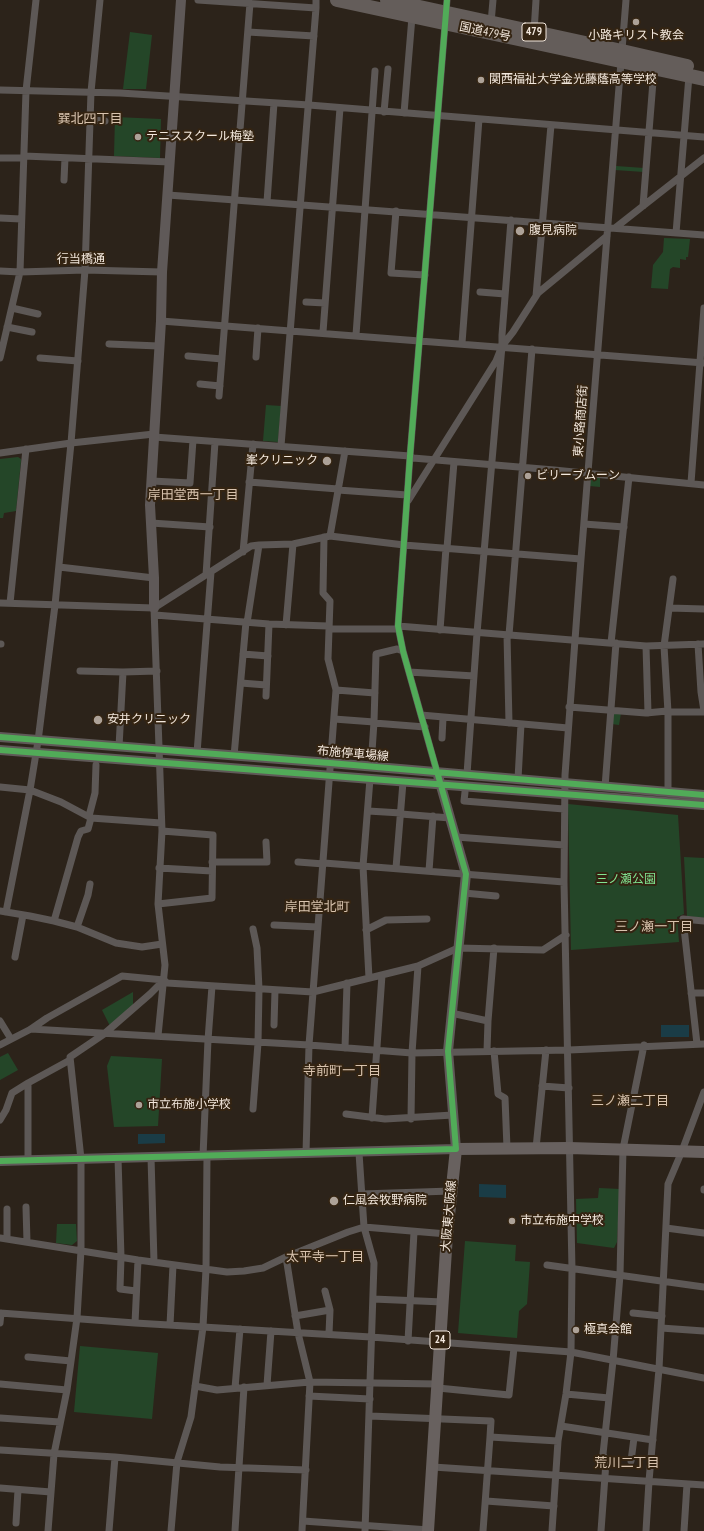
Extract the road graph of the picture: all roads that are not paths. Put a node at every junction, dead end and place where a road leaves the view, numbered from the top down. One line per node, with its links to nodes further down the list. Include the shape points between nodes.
1 (36, 0): 26 (street)
2 (100, 0): 27 (street)
3 (181, 0): 28 (street)
4 (198, 0): 10 (street)
5 (337, 0): 12 (highway, 国道479号 / 479)
6 (387, 0): 12 (highway, 国道479号 / 479)
7 (493, 0): 14 (street)
8 (536, 0): 16 (street)
9 (626, 0): 18 (street, 東小路商店街)
10 (250, 3): 11 (street); 15 (street)
11 (316, 4): 17 (street)
12 (412, 7): 13 (highway, 国道479号 / 479); 35 (street)
13 (446, 12): 14 (highway, 国道479号 / 479); 18 (highway, 国道479号 / 479); 36 (street)
14 (491, 23): 16 (highway, 国道479号 / 479)
15 (248, 32): 17 (street); 29 (street)
16 (534, 32): 18 (highway, 国道479号 / 479)
17 (314, 36): 31 (street)
18 (621, 56): 20 (highway, 国道479号 / 479); 21 (highway, 国道479号 / 479); 41 (street, 東小路商店街)
19 (388, 69): 34 (street)
20 (654, 69): 23 (highway, 国道479号 / 479); 42 (street)
21 (704, 70)
22 (375, 71): 33 (street)
23 (689, 76): 24 (highway, 国道479号 / 479); 43 (street)
24 (704, 79)
25 (0, 90): 26 (street)
26 (26, 91): 27 (street); 45 (street)
27 (91, 92): 28 (street); 38 (street)
28 (174, 97): 29 (street); 50 (street)
29 (242, 101): 30 (street); 54 (street)
30 (274, 103): 31 (street); 55 (street)
31 (309, 105): 32 (street); 56 (street)
32 (340, 108): 33 (street); 58 (street)
33 (372, 111): 34 (street); 59 (street)
34 (384, 112): 35 (street)
35 (404, 113): 36 (street)
36 (438, 116): 37 (street); 61 (street)
37 (479, 119): 40 (street); 62 (street)
38 (90, 120): 39 (street); 49 (street)
39 (105, 121)
40 (551, 126): 41 (street); 66 (street)
41 (616, 131): 42 (street); 67 (street, 東小路商店街)
42 (649, 133): 43 (street); 57 (street)
43 (684, 136): 44 (street); 51 (street)
44 (704, 137)
45 (24, 157): 46 (street); 47 (street); 64 (street)
46 (0, 158)
47 (65, 158): 49 (street); 52 (street)
48 (704, 158): 51 (street)
49 (88, 159): 50 (street); 71 (street)
50 (170, 162): 53 (street)
51 (681, 176): 57 (street); 68 (street)
52 (64, 180)
53 (168, 195): 54 (street); 74 (street)
54 (234, 200): 55 (street); 85 (street)
55 (267, 202): 56 (street)
56 (300, 205): 58 (street); 88 (street)
57 (643, 206): 67 (street)
58 (332, 207): 59 (street); 80 (street)
59 (364, 209): 60 (street); 91 (street)
60 (396, 211): 61 (street); 75 (street, via 391,273)
61 (430, 214): 62 (street); 75 (street)
62 (472, 217): 65 (street); 93 (street)
63 (0, 218): 64 (street)
64 (21, 219): 73 (street)
65 (511, 220): 66 (street); 77 (street)
66 (542, 223): 67 (street); 78 (street)
67 (611, 228): 68 (street); 70 (street, 東小路商店街)
68 (676, 233): 69 (street)
69 (704, 235)
70 (608, 236): 78 (street); 98 (street, 東小路商店街)
71 (85, 270): 73 (street, 行当橋通); 74 (street, 行当橋通); 104 (street)
72 (0, 271): 73 (street, 行当橋通)
73 (20, 272): 81 (street)
74 (162, 272): 84 (street)
75 (425, 275): 92 (street)
76 (480, 292): 77 (street)
77 (505, 294): 96 (street)
78 (536, 296): 96 (street)
79 (306, 302): 80 (street)
80 (325, 303): 90 (street)
81 (12, 308): 83 (street); 86 (street)
82 (704, 308): 105 (street)
83 (38, 314)
84 (161, 320): 85 (street); 95 (street)
85 (225, 325): 87 (street); 103 (street)
86 (7, 327): 89 (street); 101 (street)
87 (258, 328): 88 (street); 100 (street)
88 (290, 330): 90 (street); 114 (street)
89 (32, 332)
90 (323, 332): 91 (street)
91 (356, 335): 92 (street)
92 (420, 340): 93 (street); 118 (street)
93 (462, 343): 96 (street)
94 (109, 344): 95 (street)
95 (159, 346): 109 (street)
96 (502, 346): 97 (street); 119 (street, via 496,361); 121 (street)
97 (532, 349): 98 (street); 122 (street)
98 (597, 355): 105 (street); 123 (street, 東小路商店街)
99 (188, 356): 103 (street)
100 (256, 357)
101 (0, 358)
102 (40, 358): 104 (street)
103 (222, 359): 107 (street)
104 (78, 361): 112 (street)
105 (702, 363): 127 (street)
106 (200, 384): 107 (street)
107 (220, 386): 108 (street)
108 (219, 396)
109 (154, 436): 110 (street); 112 (street); 125 (street)
110 (193, 440): 111 (street); 125 (street, via 190,483)
111 (215, 442): 113 (street); 134 (street)
112 (71, 443): 115 (street); 145 (street)
113 (253, 444): 114 (street); 126 (street)
114 (281, 446): 116 (street)
115 (26, 449): 117 (street); 150 (street)
116 (345, 451): 118 (street); 129 (street)
117 (0, 453)
118 (410, 456): 119 (street); 130 (street)
119 (434, 460): 120 (street); 131 (street)
120 (454, 462): 121 (street); 140 (street)
121 (492, 465): 122 (street); 142 (street)
122 (523, 468): 123 (street); 143 (street)
123 (588, 473): 124 (street); 133 (street, 東小路商店街)
124 (628, 477): 127 (street); 135 (street)
125 (152, 481): 132 (street)
126 (249, 482): 129 (street); 141 (street)
127 (691, 483): 128 (street)
128 (704, 484)
129 (338, 489): 130 (street); 136 (street)
130 (407, 495): 131 (street)
131 (407, 503): 138 (street)
132 (151, 523): 134 (street); 147 (street)
133 (584, 524): 135 (street); 144 (street, 東小路商店街)
134 (210, 527): 146 (street)
135 (624, 527): 165 (street)
136 (327, 536): 137 (street); 138 (street); 159 (street, via 323,593 330,601)
137 (293, 544): 139 (street); 158 (street)
138 (404, 544): 140 (street); 160 (street)
139 (259, 545): 141 (street, via 251,546); 156 (street)
140 (446, 548): 142 (street); 161 (street)
141 (243, 552): 146 (street)
142 (484, 552): 143 (street); 162 (street)
143 (516, 554): 144 (street); 163 (street)
144 (581, 559): 164 (street, 東小路商店街)
145 (59, 567): 147 (street); 151 (street)
146 (209, 573): 154 (street); 155 (street)
147 (154, 578): 154 (street)
148 (673, 578): 152 (street)
149 (0, 603): 150 (street)
150 (10, 603): 151 (street)
151 (55, 605): 154 (street); 198 (street)
152 (669, 608): 153 (street); 168 (street)
153 (704, 609)
154 (154, 612): 155 (street); 173 (street)
155 (208, 619): 156 (street); 203 (street)
156 (246, 622): 157 (street); 170 (street)
157 (269, 624): 158 (street); 171 (street)
158 (286, 625): 159 (street)
159 (328, 626): 160 (street, via 330,629); 179 (street, via 328,659)
160 (398, 628): 161 (street); 169 (street)
161 (440, 630): 162 (street)
162 (477, 632): 163 (street); 176 (street)
163 (508, 635): 164 (street); 192 (street)
164 (575, 641): 165 (street); 182 (street, 東小路商店街)
165 (613, 643): 167 (street); 183 (street)
166 (701, 644): 168 (street); 185 (street, via 699,670)
167 (646, 646): 168 (street); 186 (street)
168 (664, 646): 184 (street)
169 (403, 651): 175 (street); 180 (street, via 398,649 376,654)
170 (243, 654): 171 (street); 177 (street)
171 (268, 656): 178 (street)
172 (80, 671): 174 (street)
173 (157, 671): 174 (street); 201 (street)
174 (123, 672): 199 (street)
175 (409, 672): 176 (street); 187 (street)
176 (474, 676): 190 (street)
177 (241, 683): 178 (street); 204 (street)
178 (266, 685): 181 (street)
179 (336, 690): 180 (street); 189 (street)
180 (375, 693): 191 (street)
181 (266, 696)
182 (569, 707): 183 (street); 195 (street, 東小路商店街)
183 (611, 710): 186 (street); 218 (street)
184 (667, 712): 185 (street); 186 (street); 221 (street)
185 (704, 712)
186 (648, 713)
187 (421, 716): 188 (street); 194 (street)
188 (443, 718): 190 (street); 197 (street)
189 (334, 719): 191 (street); 206 (street)
190 (472, 720): 192 (street); 210 (street)
191 (374, 723): 194 (street); 208 (street)
192 (509, 723): 193 (street)
193 (521, 724): 195 (street); 213 (street)
194 (425, 727): 209 (street)
195 (568, 728): 215 (street, 東小路商店街)
196 (0, 738): 198 (street, 布施停車場線)
197 (442, 738)
198 (38, 741): 199 (street, 布施停車場線); 202 (street)
199 (120, 747): 201 (street, 布施停車場線)
200 (0, 750): 202 (street, 布施停車場線)
201 (160, 750): 203 (street, 布施停車場線); 205 (street)
202 (36, 752): 205 (street, 布施停車場線); 219 (street)
203 (197, 753): 204 (street, 布施停車場線)
204 (234, 756): 206 (street, 布施停車場線)
205 (160, 762): 211 (street, 布施停車場線); 231 (street)
206 (330, 763): 208 (street, 布施停車場線); 211 (street)
207 (96, 765): 229 (street, via 95,793)
208 (371, 766): 209 (street, 布施停車場線)
209 (437, 772): 210 (street, 布施停車場線); 216 (street)
210 (467, 774): 213 (street, 布施停車場線)
211 (330, 776): 212 (street, 布施停車場線); 238 (street)
212 (370, 779): 214 (street, 布施停車場線); 226 (street)
213 (518, 779): 215 (street, 布施停車場線)
214 (403, 782): 216 (street, 布施停車場線); 227 (street)
215 (564, 783): 218 (street, 布施停車場線); 223 (street, 東小路商店街)
216 (441, 785): 223 (street, 布施停車場線); 230 (street)
217 (0, 787): 219 (street)
218 (604, 787): 221 (street, 布施停車場線)
219 (30, 790): 229 (street); 250 (street)
220 (465, 792): 225 (street, via 464,801)
221 (668, 792): 222 (street, 布施停車場線)
222 (704, 795)
223 (564, 797): 224 (street, 布施停車場線); 225 (street, 東小路商店街)
224 (704, 805)
225 (564, 809): 235 (street, 東小路商店街)
226 (368, 811): 227 (street); 239 (street)
227 (401, 814): 228 (street); 241 (street)
228 (433, 816): 230 (street); 243 (street)
229 (90, 817): 231 (street); 253 (street, via 88,829 81,831 78,837)
230 (450, 818): 233 (street)
231 (161, 823): 232 (street)
232 (162, 831): 236 (street, via 213,835); 240 (street)
233 (456, 837): 235 (street); 244 (street)
234 (266, 842): 236 (street, via 266,862)
235 (564, 845): 245 (street, 東小路商店街)
236 (212, 862): 242 (street)
237 (298, 862): 238 (street)
238 (324, 863): 239 (street); 257 (street)
239 (364, 866): 241 (street); 259 (street)
240 (159, 868): 242 (street); 249 (street)
241 (396, 868): 243 (street)
242 (212, 871): 249 (street, via 212,898)
243 (429, 871): 244 (street)
244 (466, 874): 245 (street); 247 (street)
245 (564, 882): 260 (street, 東小路商店街)
246 (90, 884): 256 (street)
247 (464, 893): 248 (street); 262 (street)
248 (496, 896)
249 (158, 904): 261 (street)
250 (3, 912): 251 (street)
251 (23, 914): 253 (street); 264 (street)
252 (427, 919): 259 (street, via 386,920)
253 (54, 921): 256 (street)
254 (704, 922): 274 (street, via 683,919)
255 (274, 925): 257 (street)
256 (77, 927): 261 (street, via 116,943 142,947)
257 (318, 927): 273 (street)
258 (253, 929): 271 (street, via 257,948)
259 (366, 930): 267 (street)
260 (566, 935): 263 (street, via 543,950); 293 (street, 東小路商店街)
261 (162, 944): 268 (street)
262 (458, 948): 263 (street); 265 (street); 276 (street)
263 (494, 948): 278 (street)
264 (15, 957)
265 (418, 966): 266 (street); 296 (street)
266 (382, 975): 267 (street); 291 (street)
267 (369, 978): 269 (street)
268 (164, 980): 270 (street, via 167,983); 280 (street, via 122,976); 281 (street); 282 (street)
269 (347, 983): 273 (street); 290 (street)
270 (212, 986): 271 (street); 284 (street)
271 (259, 989): 272 (street); 285 (street)
272 (275, 990): 273 (street); 279 (street)
273 (313, 992): 288 (street)
274 (691, 993): 275 (street); 286 (street)
275 (704, 993)
276 (451, 1013): 278 (street); 294 (street)
277 (0, 1021): 283 (street)
278 (488, 1021): 295 (street)
279 (274, 1024)
280 (30, 1029): 281 (street); 283 (street)
281 (104, 1034): 282 (street); 297 (street, via 70,1057)
282 (158, 1036): 284 (street)
283 (11, 1038): 287 (street)
284 (208, 1040): 285 (street); 317 (street)
285 (258, 1043): 288 (street); 302 (street)
286 (700, 1044): 289 (street)
287 (0, 1045)
288 (309, 1045): 290 (street); 316 (street)
289 (644, 1045): 293 (street); 312 (street)
290 (345, 1048): 291 (street)
291 (376, 1050): 296 (street); 305 (street)
292 (546, 1050): 293 (street); 295 (street); 299 (street)
293 (568, 1050): 300 (street, 東小路商店街)
294 (448, 1051): 295 (street); 296 (street); 304 (street)
295 (490, 1051): 308 (street, via 498,1094 505,1098)
296 (412, 1053): 306 (street)
297 (70, 1060): 298 (street); 320 (street)
298 (28, 1083): 307 (street, via 12,1093); 321 (street)
299 (542, 1086): 300 (street); 309 (street)
300 (569, 1088): 310 (street, 東小路商店街)
301 (704, 1092): 313 (street)
302 (254, 1109)
303 (346, 1114): 305 (street)
304 (453, 1115): 306 (street); 311 (street)
305 (372, 1118): 306 (street)
306 (411, 1119)
307 (0, 1120)
308 (507, 1148): 309 (main road); 311 (main road)
309 (536, 1148): 310 (main road)
310 (569, 1148): 312 (main road); 341 (street, 東小路商店街)
311 (456, 1149): 314 (street); 323 (main road, 大阪東大阪線 / 24)
312 (623, 1149): 313 (main road); 343 (street)
313 (682, 1151): 315 (main road); 328 (street, via 668,1184)
314 (359, 1152): 316 (street); 324 (street)
315 (704, 1152)
316 (306, 1153): 317 (street)
317 (205, 1156): 318 (street); 342 (street)
318 (151, 1157): 319 (street); 338 (street)
319 (118, 1158): 320 (street); 335 (street)
320 (81, 1159): 321 (street); 334 (street)
321 (28, 1160): 322 (street)
322 (0, 1161)
323 (451, 1191): 324 (street); 331 (main road, 大阪東大阪線 / 24)
324 (362, 1194): 327 (street)
325 (26, 1207): 333 (street)
326 (7, 1209): 332 (street)
327 (364, 1228): 329 (street); 336 (street); 348 (street, via 374,1263)
328 (666, 1228): 330 (street); 344 (street)
329 (414, 1232): 331 (street); 349 (street)
330 (704, 1233)
331 (447, 1234): 350 (main road, 大阪東大阪線 / 24)
332 (4, 1239): 333 (street)
333 (27, 1242): 334 (street)
334 (81, 1250): 335 (street); 356 (street)
335 (121, 1257): 337 (street); 346 (street, via 120,1290)
336 (286, 1257): 342 (street, via 263,1268 244,1271); 354 (street)
337 (138, 1260): 338 (street); 346 (street)
338 (154, 1262): 339 (street)
339 (172, 1264): 342 (street); 359 (street)
340 (547, 1265): 341 (street)
341 (572, 1268): 343 (street); 371 (street, 東小路商店街)
342 (206, 1269): 360 (street)
343 (620, 1275): 344 (street); 374 (street)
344 (664, 1283): 345 (street); 355 (street)
345 (704, 1287)
346 (136, 1290): 358 (street)
347 (325, 1291): 351 (street)
348 (373, 1299): 349 (street); 367 (street)
349 (410, 1300): 350 (street); 368 (street)
350 (443, 1302): 369 (main road, 大阪東大阪線 / 24)
351 (330, 1310): 354 (street); 366 (street)
352 (633, 1312): 355 (street)
353 (0, 1313): 356 (street); 357 (street)
354 (295, 1316): 365 (street)
355 (662, 1316): 361 (street)
356 (77, 1318): 358 (street); 373 (street)
357 (0, 1323)
358 (135, 1323): 359 (street)
359 (170, 1325): 360 (street)
360 (203, 1327): 362 (street); 380 (street)
361 (661, 1328): 364 (street); 375 (street)
362 (240, 1329): 363 (street); 384 (street)
363 (271, 1331): 365 (street); 381 (street)
364 (704, 1331)
365 (298, 1332): 366 (street); 377 (street)
366 (329, 1334): 367 (street)
367 (371, 1337): 368 (street); 378 (street)
368 (408, 1340): 369 (street)
369 (440, 1343): 370 (street); 382 (main road, 大阪東大阪線 / 24)
370 (514, 1348): 371 (street); 382 (street, via 509,1395)
371 (571, 1352): 374 (street); 386 (street, 東小路商店街)
372 (28, 1357): 373 (street)
373 (71, 1361): 385 (street)
374 (613, 1361): 375 (street); 388 (street)
375 (659, 1369): 376 (street); 398 (street)
376 (704, 1378)
377 (310, 1382): 378 (street); 381 (street); 387 (street)
378 (371, 1383): 382 (street); 389 (street)
379 (0, 1384): 385 (street)
380 (195, 1386): 384 (street, via 217,1390); 404 (street, via 191,1417)
381 (267, 1386): 383 (street)
382 (438, 1386): 392 (main road, 大阪東大阪線 / 24)
383 (244, 1387): 384 (street); 405 (street)
384 (235, 1388)
385 (67, 1390): 393 (street)
386 (566, 1394): 388 (street); 394 (street, 東小路商店街)
387 (309, 1396): 389 (street); 407 (street)
388 (609, 1398): 395 (street)
389 (370, 1400): 390 (street)
390 (370, 1416): 392 (street); 421 (street)
391 (0, 1418): 393 (street)
392 (436, 1418): 396 (street, via 491,1421); 406 (main road, 大阪東大阪線 / 24)
393 (60, 1422): 401 (street)
394 (561, 1426): 395 (street); 399 (street, 東小路商店街)
395 (606, 1434): 397 (street); 410 (street, via 603,1454 606,1462)
396 (490, 1436): 399 (street); 408 (street)
397 (634, 1438): 398 (street); 403 (street)
398 (653, 1440): 411 (street)
399 (558, 1441): 409 (street, 東小路商店街)
400 (0, 1450): 401 (street)
401 (54, 1454): 402 (street); 416 (street)
402 (115, 1457): 404 (street); 423 (street)
403 (631, 1460)
404 (177, 1462): 405 (street); 424 (street)
405 (239, 1467): 407 (street); 425 (street)
406 (433, 1467): 408 (street); 427 (main road, 大阪東大阪線 / 24)
407 (306, 1470): 419 (street)
408 (488, 1470): 409 (street); 417 (street)
409 (556, 1474): 410 (street); 418 (street, 東小路商店街)
410 (605, 1478): 411 (street); 430 (street)
411 (649, 1481): 412 (street); 431 (street)
412 (687, 1484): 413 (street); 432 (street)
413 (704, 1485)
414 (0, 1488): 415 (street)
415 (18, 1490): 416 (street); 420 (street)
416 (51, 1492): 422 (street)
417 (486, 1501): 418 (street); 428 (street)
418 (554, 1506): 429 (street, 東小路商店街)
419 (303, 1521): 421 (street); 426 (street)
420 (16, 1523)
421 (365, 1529): 427 (street)
422 (48, 1531)
423 (109, 1531)
424 (171, 1531)
425 (235, 1531)
426 (302, 1531)
427 (428, 1531)
428 (483, 1531)
429 (552, 1531)
430 (601, 1531)
431 (646, 1531)
432 (684, 1531)

